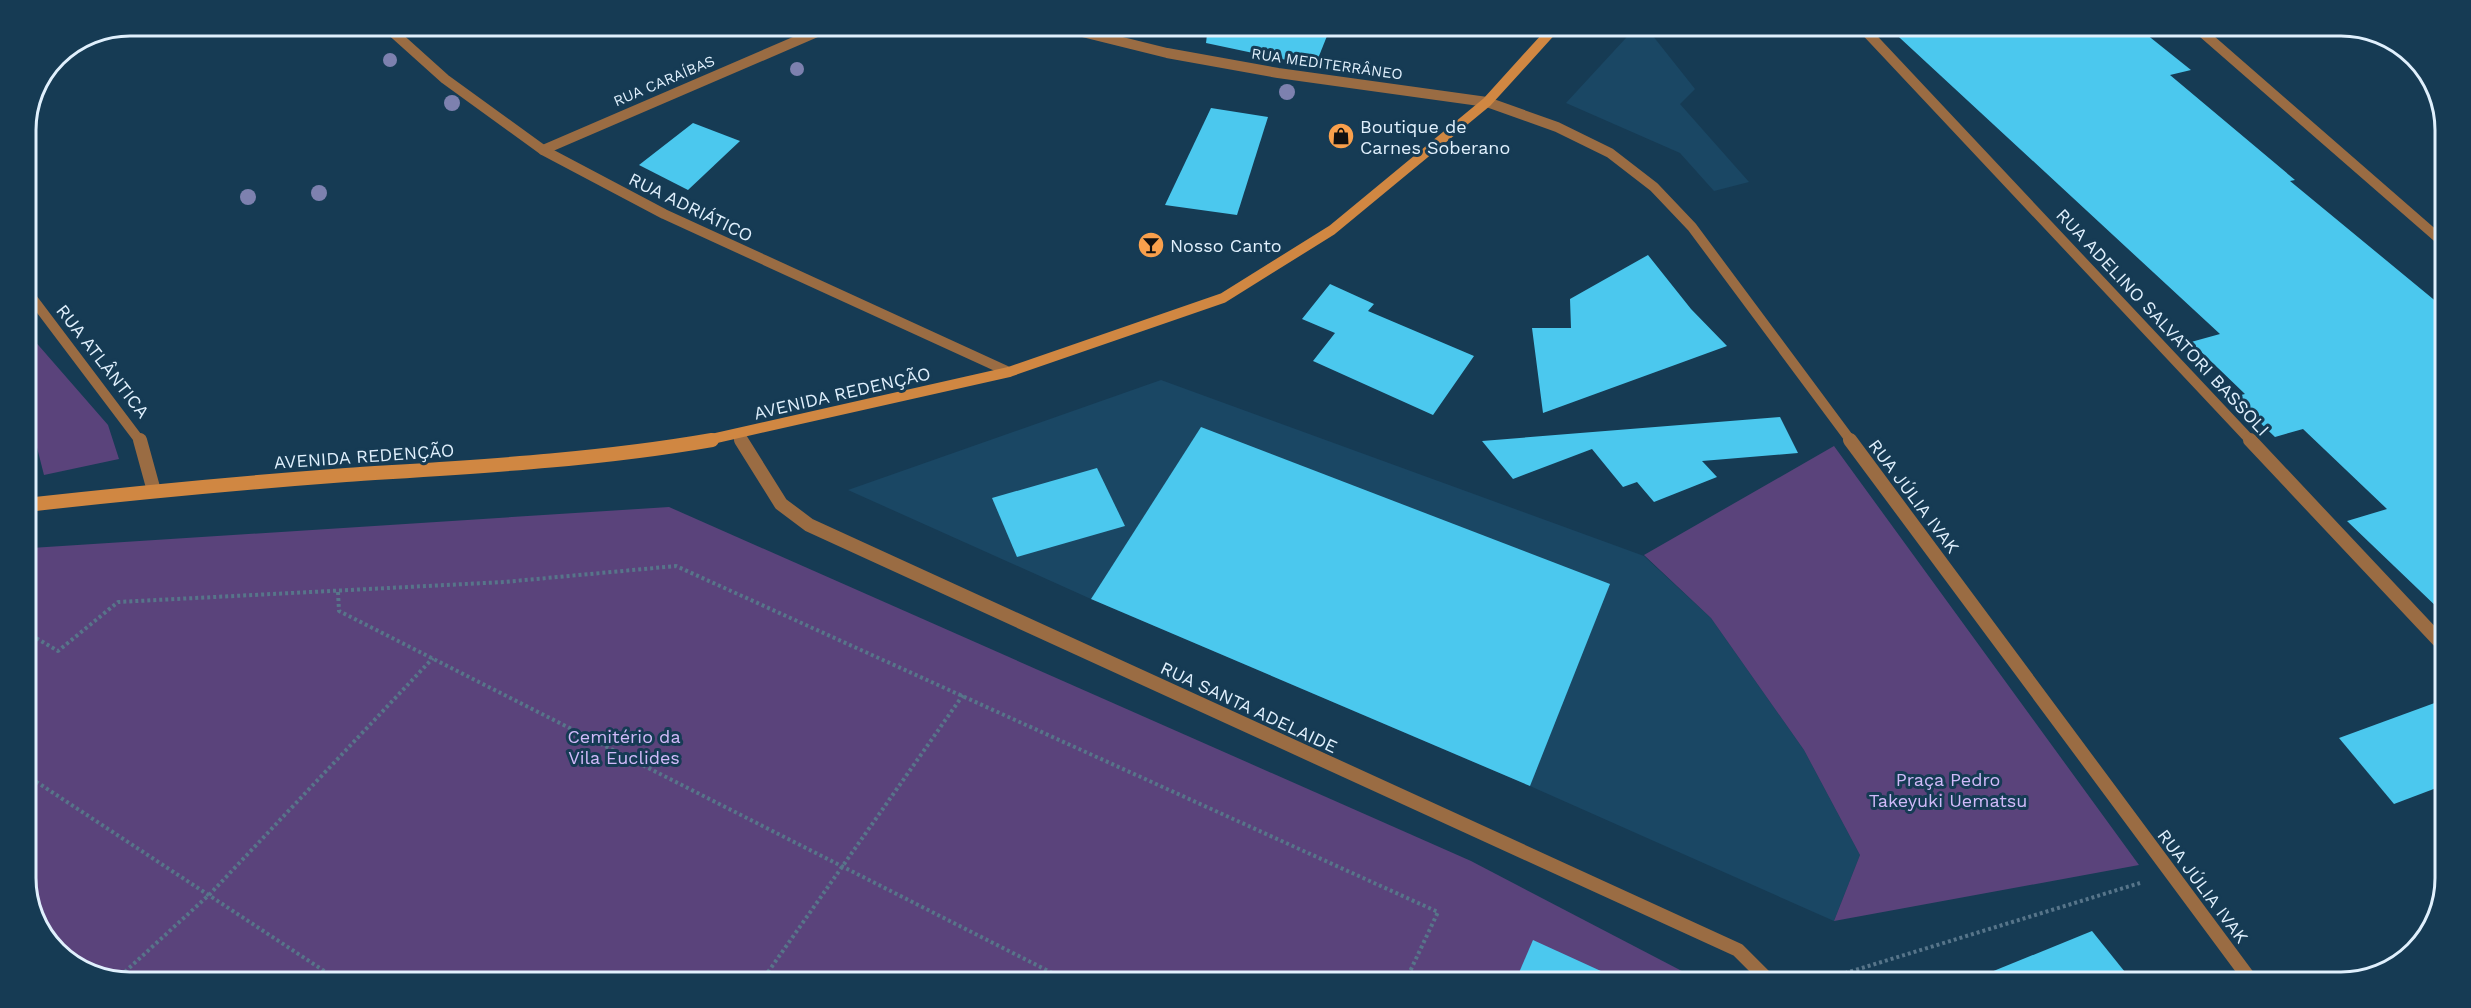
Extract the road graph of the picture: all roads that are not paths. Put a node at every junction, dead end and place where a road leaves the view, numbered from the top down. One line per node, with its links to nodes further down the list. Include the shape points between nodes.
1 (397, 36): 8 (street, RUA ADRIÁTICO, via 446,79)
2 (808, 36): 8 (street, RUA CARAÍBAS)
3 (1098, 36): 7 (street, RUA MEDITERRÂNEO, via 1278,73)
4 (1547, 36): 7 (street, AVENIDA REDENÇÃO)
5 (1870, 36): 15 (street, RUA ADELINO SALVATORI BASSOLI)
6 (2206, 36): 9 (street)
7 (1487, 102): 11 (street, AVENIDA REDENÇÃO, via 1332,230 1223,298); 17 (street, RUA JÚLIA IVAK, via 1557,127 1610,153 1654,188 1692,226)
8 (543, 150): 11 (street, RUA ADRIÁTICO, via 664,214)
9 (2435, 235)
10 (36, 303): 13 (street, RUA ATLÂNTICA, via 139,437)
11 (1009, 372): 12 (street, AVENIDA REDENÇÃO)
12 (738, 435): 13 (street, AVENIDA REDENÇÃO, via 643,452 553,461); 16 (street, RUA SANTA ADELAIDE, via 781,504 809,525 1738,950)
13 (154, 491): 14 (street, AVENIDA REDENÇÃO)
14 (36, 504)
15 (2435, 637)
16 (1760, 972)
17 (2244, 972)

